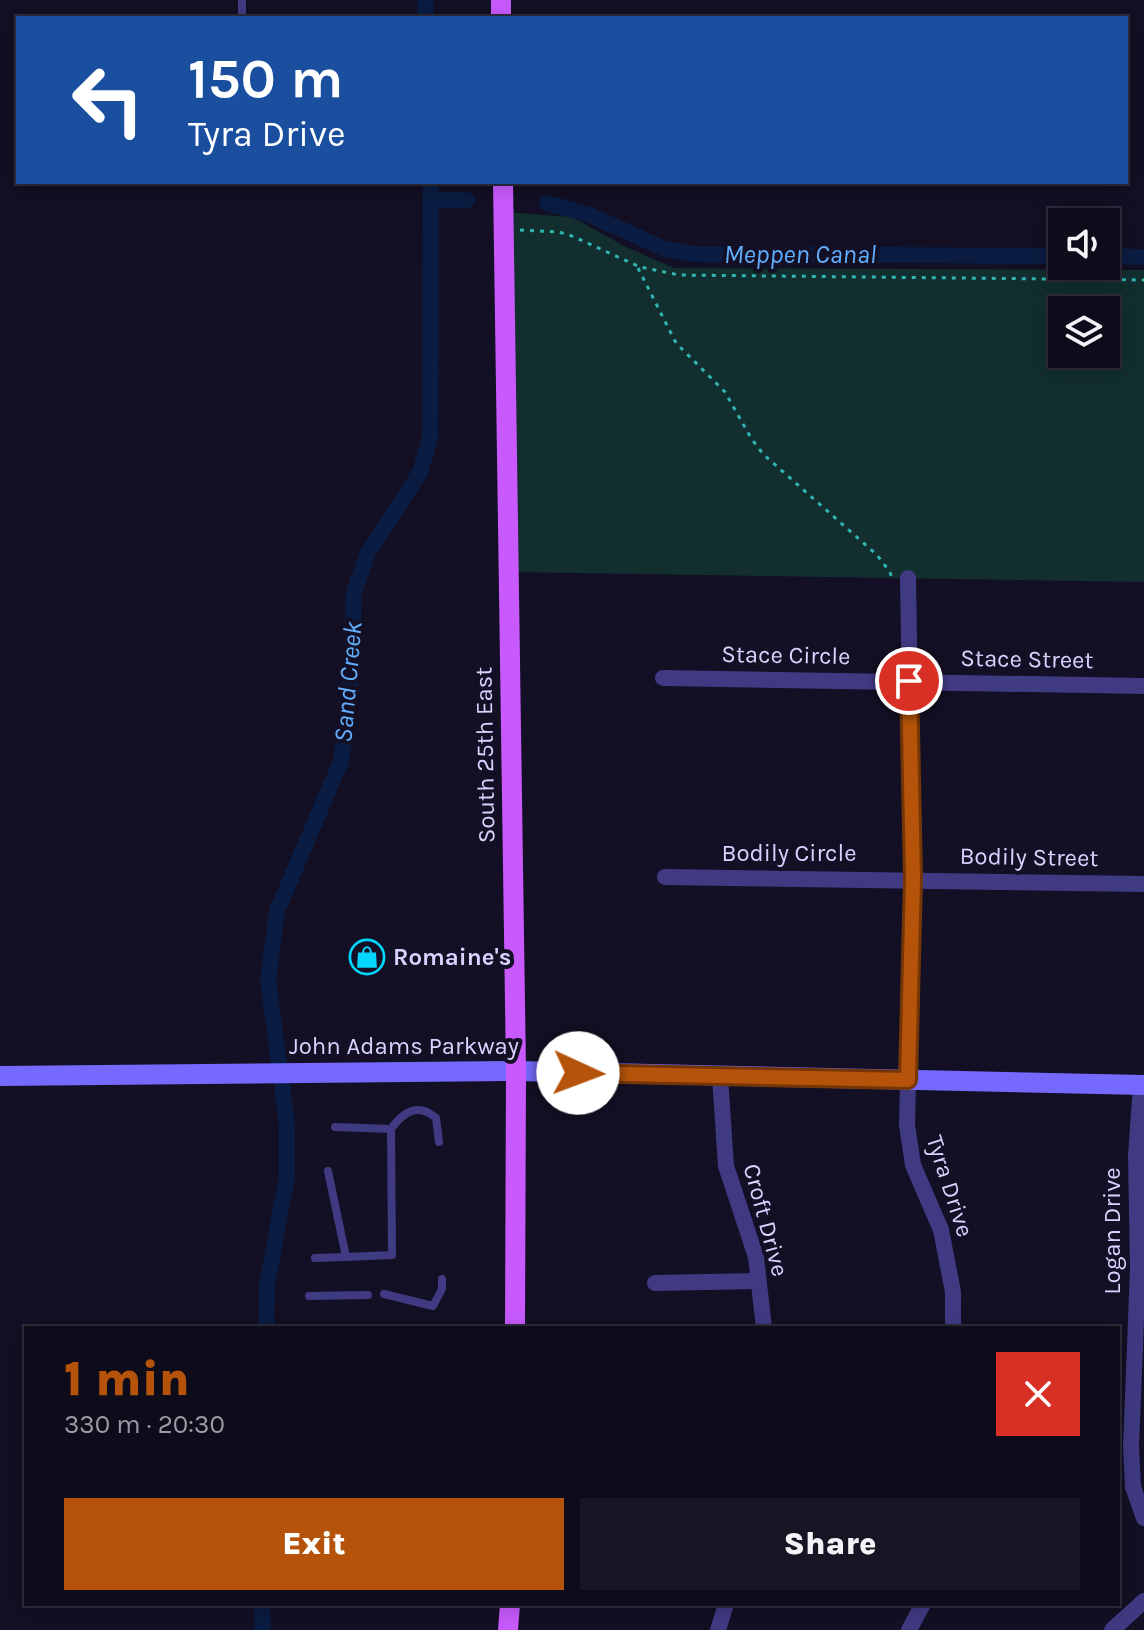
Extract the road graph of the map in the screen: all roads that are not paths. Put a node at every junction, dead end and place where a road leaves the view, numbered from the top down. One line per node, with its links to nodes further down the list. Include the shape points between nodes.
1 (503, 184): 9 (main road, South 25th East)
2 (900, 579): 4 (street, Tyra Drive)
3 (663, 678): 4 (street, Stace Circle)
4 (909, 681): 5 (street, Stace Street); 7 (street, Tyra Drive)
5 (1144, 686)
6 (665, 877): 7 (street, Bodily Circle)
7 (913, 878): 8 (street, Bodily Street); 12 (street, Tyra Drive)
8 (1144, 884)
9 (516, 1071): 10 (street, John Adams Parkway); 11 (street, John Adams Parkway); 27 (main road, South 25th East)
10 (0, 1076)
11 (720, 1077): 12 (street, John Adams Parkway); 22 (street, Croft Drive, via 726,1166)
12 (908, 1080): 13 (street, John Adams Parkway); 29 (street, Tyra Drive, via 909,1145 941,1230 953,1292)
13 (1142, 1085): 20 (street, Logan Drive, via 1136,1155)
14 (335, 1127): 15 (lane)
15 (391, 1129): 16 (lane, via 402,1114 428,1111 436,1118); 18 (lane, via 392,1255)
16 (439, 1142)
17 (328, 1171): 18 (lane)
18 (346, 1257): 19 (lane)
19 (315, 1258)
20 (1141, 1270): 30 (street, Logan Drive)
21 (442, 1279): 24 (lane, via 433,1306)
22 (759, 1281): 23 (street); 28 (street, Croft Drive)
23 (655, 1283)
24 (384, 1294)
25 (368, 1295): 26 (lane)
26 (309, 1296)
27 (515, 1326)
28 (764, 1326)
29 (953, 1326)
30 (1125, 1408): 31 (street, Logan Drive, via 1133,1487)
31 (1144, 1518)
32 (1144, 1601): 39 (street)
33 (510, 1606): 36 (main road)
34 (725, 1606): 37 (street)
35 (922, 1606): 38 (street)
36 (508, 1630)
37 (718, 1630)
38 (909, 1630)
39 (1112, 1630)

